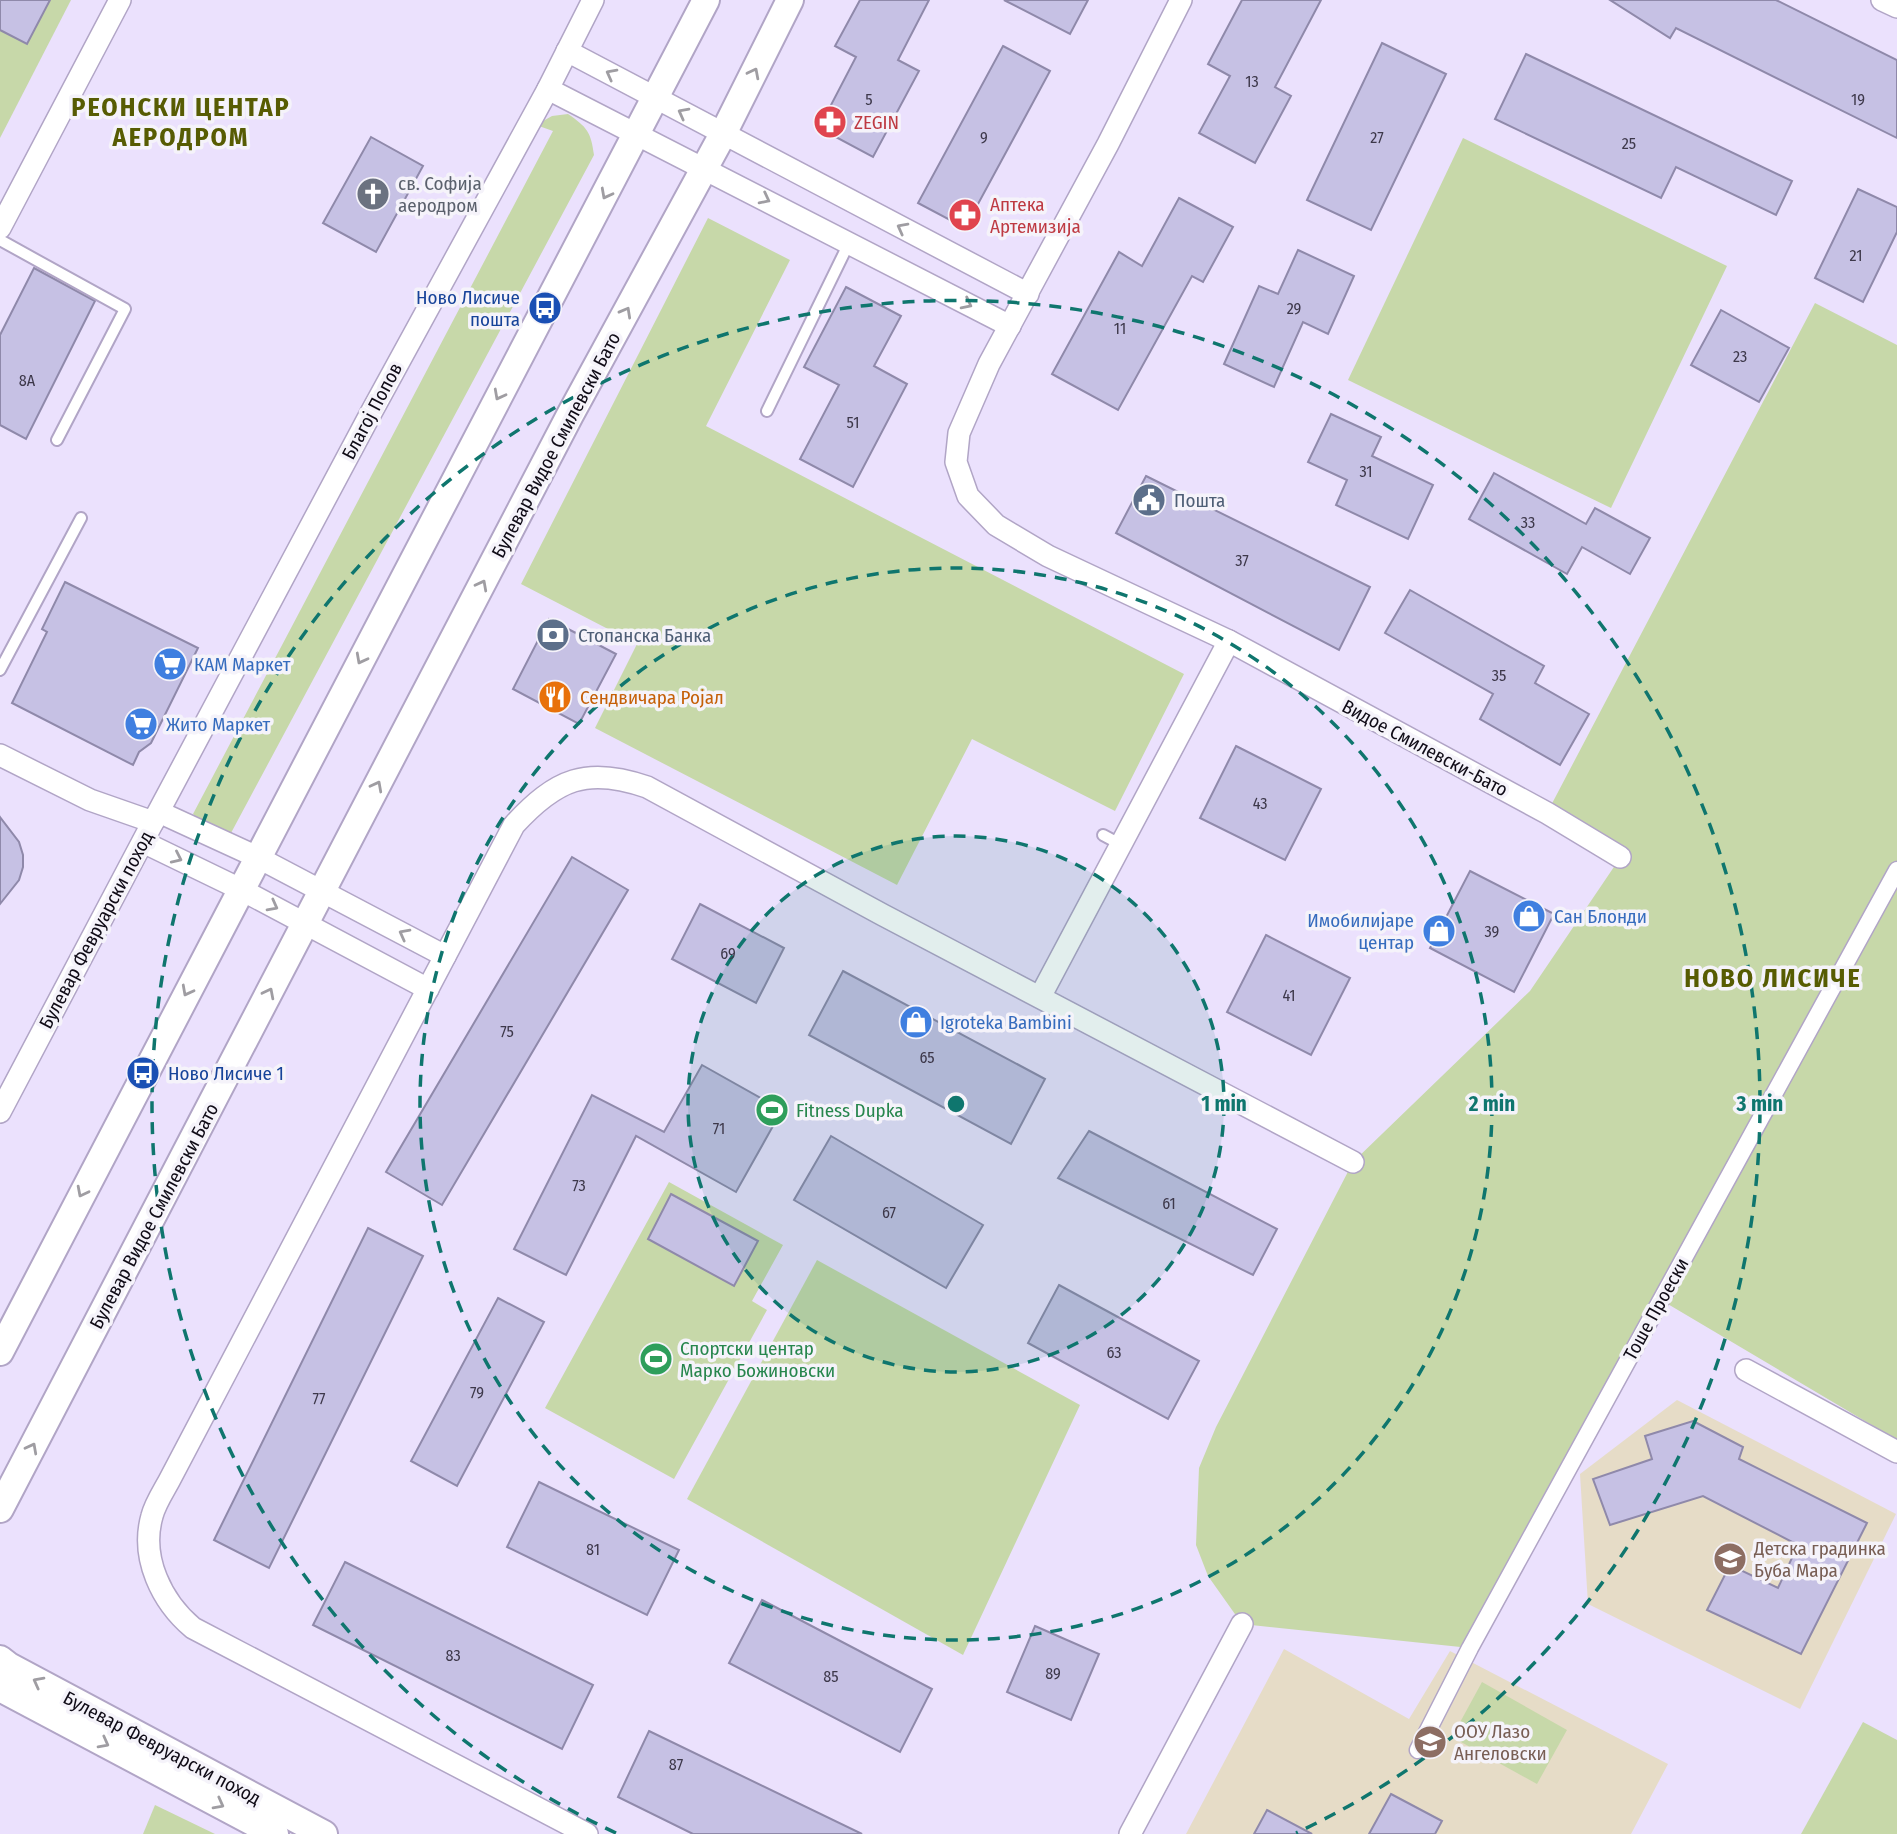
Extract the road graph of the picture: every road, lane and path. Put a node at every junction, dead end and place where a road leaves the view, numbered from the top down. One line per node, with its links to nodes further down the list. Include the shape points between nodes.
1 (120, 0): 14 (street)
2 (593, 0): 8 (street, Благој Попов)
3 (706, 0): 10 (street)
4 (790, 0): 12 (street, Булевар Видое Смилевски Бато, one-way to 4)
5 (1181, 0): 17 (street, Видое Смилевски-Бато)
6 (1882, 0): 7 (street)
7 (1897, 7)
8 (567, 51): 9 (street, Благој Попов); 10 (street, one-way to 8)
9 (548, 89): 11 (street); 25 (street, Благој Попов)
10 (654, 97): 11 (street); 12 (street, one-way to 10)
11 (636, 133): 13 (street); 27 (street, one-way to 27)
12 (723, 134): 13 (street, Булевар Видое Смилевски Бато); 17 (street, one-way to 12)
13 (704, 168): 16 (street, one-way to 16); 31 (street, Булевар Видое Смилевски Бато, one-way to 13)
14 (0, 228)
15 (0, 240): 20 (lane, via 125,309)
16 (849, 243): 18 (street, one-way to 18); 19 (lane)
17 (1028, 294): 18 (street, Видое Смилевски-Бато)
18 (1010, 326): 22 (street, Видое Смилевски-Бато, via 959,433 956,463 968,496 996,524 1048,556)
19 (767, 411)
20 (57, 440)
21 (82, 518): 23 (lane)
22 (1229, 641): 28 (street, Видое Смилевски-Бато); 35 (street, via 1111,840)
23 (0, 670)
24 (0, 755): 25 (street, Булевар Февруарски поход, via 90,800)
25 (156, 817): 26 (street, Булевар Февруарски поход); 27 (street)
26 (142, 842): 30 (street, one-way to 30); 36 (street, Булевар Февруарски поход)
27 (257, 857): 30 (street); 31 (street)
28 (1620, 857)
29 (1897, 870): 45 (street, Тоше Проески, via 1470,1648)
30 (240, 889): 32 (street, one-way to 32); 38 (street, one-way to 38)
31 (322, 891): 32 (street, Булевар Видое Смилевски Бато); 33 (street, one-way to 31)
32 (306, 923): 34 (street); 41 (street, Булевар Видое Смилевски Бато, one-way to 32)
33 (445, 956): 34 (street); 35 (street, via 514,825 554,789 575,779 600,777 647,787)
34 (428, 989): 48 (street, via 152,1515 150,1553 167,1601 193,1628)
35 (1040, 996): 37 (street)
36 (0, 1112)
37 (1353, 1162)
38 (0, 1352)
39 (1746, 1370): 40 (street)
40 (1897, 1452)
41 (0, 1508)
42 (1242, 1625): 49 (street)
43 (0, 1660): 47 (street, Булевар Февруарски поход, one-way to 43)
44 (0, 1688): 46 (street, Булевар Февруарски поход, one-way to 46)
45 (1419, 1750)
46 (266, 1832)
47 (324, 1834)
48 (587, 1834)
49 (1129, 1834)

